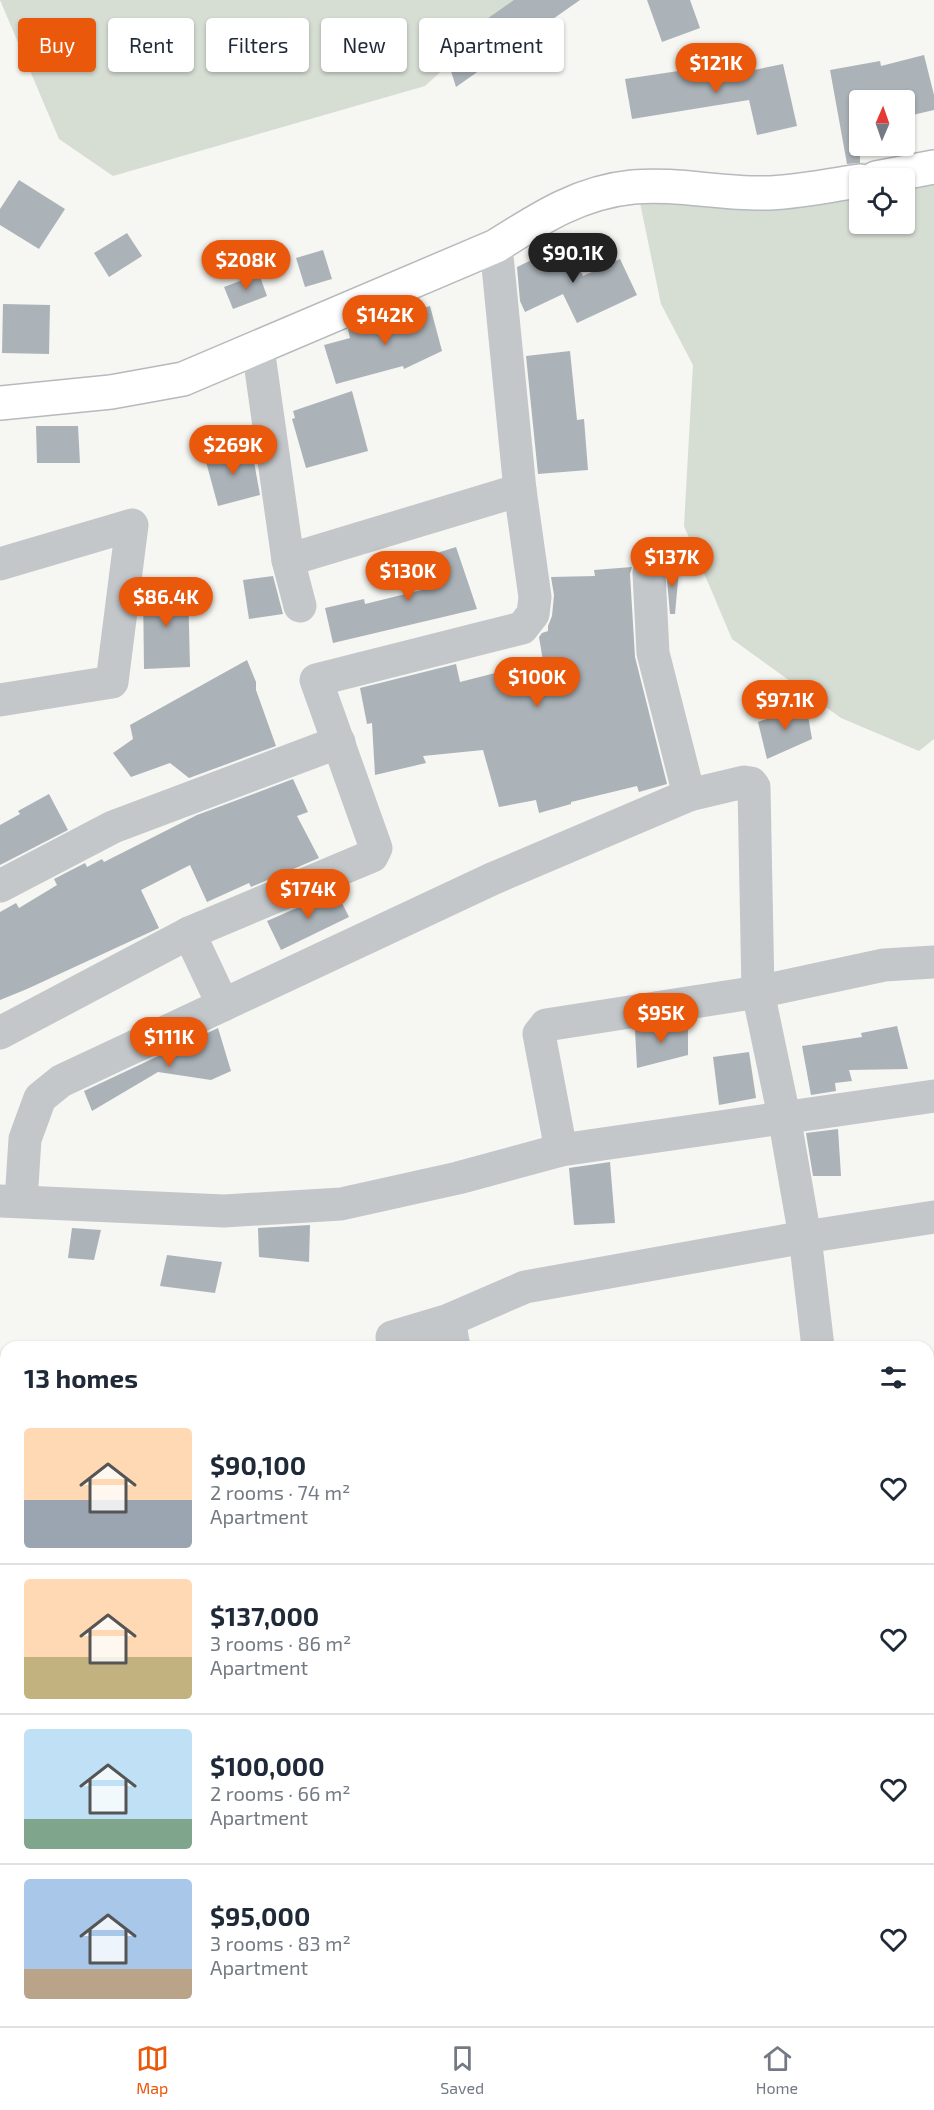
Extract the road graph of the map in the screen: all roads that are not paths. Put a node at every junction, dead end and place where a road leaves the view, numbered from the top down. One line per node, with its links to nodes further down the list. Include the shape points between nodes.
1 (934, 166): 2 (main road)
2 (915, 170)
3 (849, 183): 4 (main road, via 766,194 633,187 570,202)
4 (496, 246): 5 (main road); 7 (street)
5 (258, 348): 6 (main road, via 183,380); 8 (street)
6 (0, 403)
7 (520, 490): 8 (street); 13 (street, via 534,614 522,628 316,680)
8 (288, 560): 11 (street)
9 (0, 564): 12 (street, via 132,525 112,682)
10 (649, 573): 14 (street, via 653,653)
11 (300, 606)
12 (0, 700)
13 (339, 742): 15 (street, via 113,827); 16 (street, via 376,848 372,856)
14 (689, 795): 18 (street, via 744,782 754,787); 19 (street, via 492,879)
15 (0, 886)
16 (189, 933): 19 (street); 20 (street)
17 (934, 962): 18 (street, via 884,965)
18 (758, 992): 22 (street); 23 (street, via 546,1025 539,1034)
19 (223, 1005): 24 (street, via 61,1081 40,1098 25,1139)
20 (0, 1033)
21 (934, 1096): 22 (street)
22 (784, 1116): 23 (street); 26 (street)
23 (561, 1150): 24 (street, via 341,1204 224,1210)
24 (11, 1201)
25 (934, 1217): 26 (street)
26 (805, 1237): 27 (street, via 525,1287); 29 (street)
27 (452, 1333): 28 (street)
28 (392, 1337)
29 (817, 1341)

